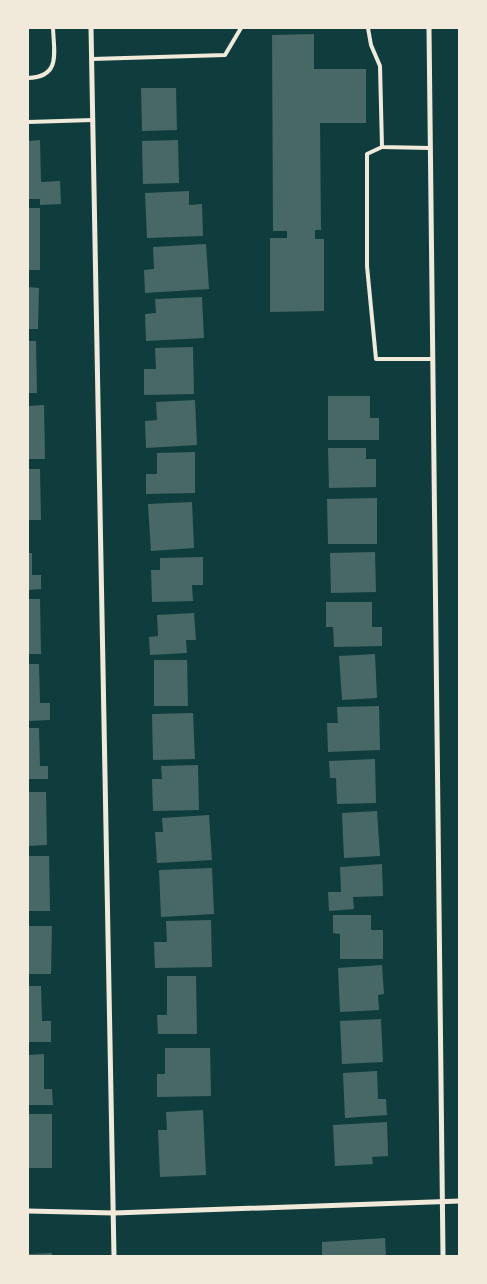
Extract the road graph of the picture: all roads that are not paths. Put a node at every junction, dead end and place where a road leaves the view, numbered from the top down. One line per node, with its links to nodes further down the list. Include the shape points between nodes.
1 (53, 28): 7 (lane, via 54,59 51,69 46,75)
2 (91, 28): 6 (street)
3 (241, 28): 6 (lane, via 225,55)
4 (368, 28): 10 (lane, via 380,66)
5 (429, 28): 11 (street)
6 (92, 58): 8 (street)
7 (28, 78)
8 (93, 120): 9 (lane); 16 (street)
9 (28, 122)
10 (382, 147): 11 (lane); 12 (lane, via 367,154 367,266 376,359)
11 (430, 148): 12 (street)
12 (433, 359): 13 (street)
13 (442, 1201): 14 (street); 16 (street); 18 (street)
14 (460, 1201)
15 (28, 1211): 16 (street)
16 (114, 1212): 17 (street)
17 (114, 1256)
18 (443, 1256)

